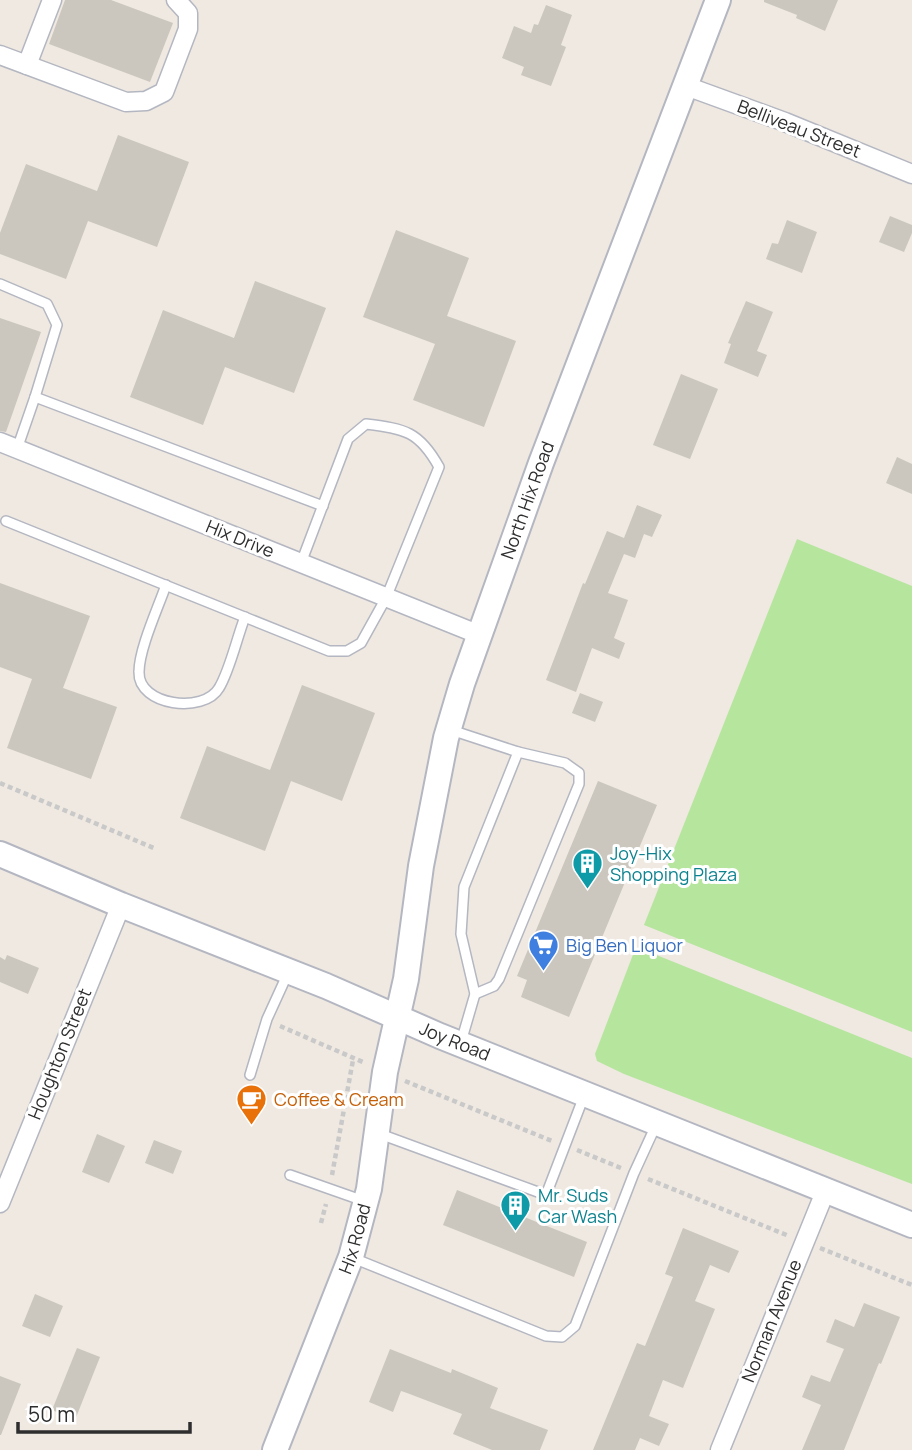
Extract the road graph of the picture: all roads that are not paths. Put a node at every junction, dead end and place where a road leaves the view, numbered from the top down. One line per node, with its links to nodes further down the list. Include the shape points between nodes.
1 (52, 0): 5 (street)
2 (176, 0): 5 (street, via 188,13 188,29 164,92 146,101 126,102)
3 (718, 0): 6 (street, North Hix Road)
4 (0, 55): 5 (street)
5 (27, 65)
6 (686, 86): 7 (street, Belliveau Street); 18 (street, North Hix Road)
7 (912, 174)
8 (0, 284): 9 (lane, via 47,304 57,325)
9 (35, 397): 11 (lane); 12 (lane)
10 (0, 442): 11 (street, Hix Drive)
11 (17, 449): 14 (street, Hix Drive)
12 (323, 506): 14 (lane); 16 (lane, via 348,439 366,424 402,428 427,446 439,467)
13 (6, 521): 15 (lane)
14 (300, 563): 16 (street, Hix Drive)
15 (166, 585): 17 (lane); 17 (lane, via 138,674 152,696 190,703 207,699 219,689)
16 (386, 598): 17 (lane, via 361,643 347,651 329,651); 18 (street, Hix Drive)
17 (245, 617)
18 (480, 635): 19 (street, North Hix Road)
19 (449, 729): 20 (lane); 25 (street, North Hix Road)
20 (518, 752): 24 (lane, via 464,887 461,934); 24 (lane, via 565,763 579,773 579,785 499,979)
21 (0, 855): 22 (street, Joy Road)
22 (121, 905): 23 (street, Joy Road); 34 (street, Houghton Street)
23 (289, 972): 25 (street, Joy Road); 27 (lane, via 267,1019)
24 (475, 994): 26 (lane)
25 (397, 1018): 26 (street, Joy Road); 30 (street, Hix Road)
26 (460, 1044): 28 (street, Joy Road)
27 (250, 1076)
28 (585, 1095): 29 (street, Joy Road); 30 (lane, via 546,1195)
29 (657, 1124): 32 (street, Joy Road); 36 (lane, via 575,1326 562,1337 547,1336)
30 (376, 1133): 33 (street, Hix Road)
31 (290, 1175): 33 (lane)
32 (825, 1192): 35 (street, Joy Road); 38 (street, Norman Avenue)
33 (366, 1201): 36 (street, Hix Road)
34 (0, 1203)
35 (912, 1225)
36 (351, 1257): 37 (street, Hix Road)
37 (275, 1450)
38 (720, 1450)

